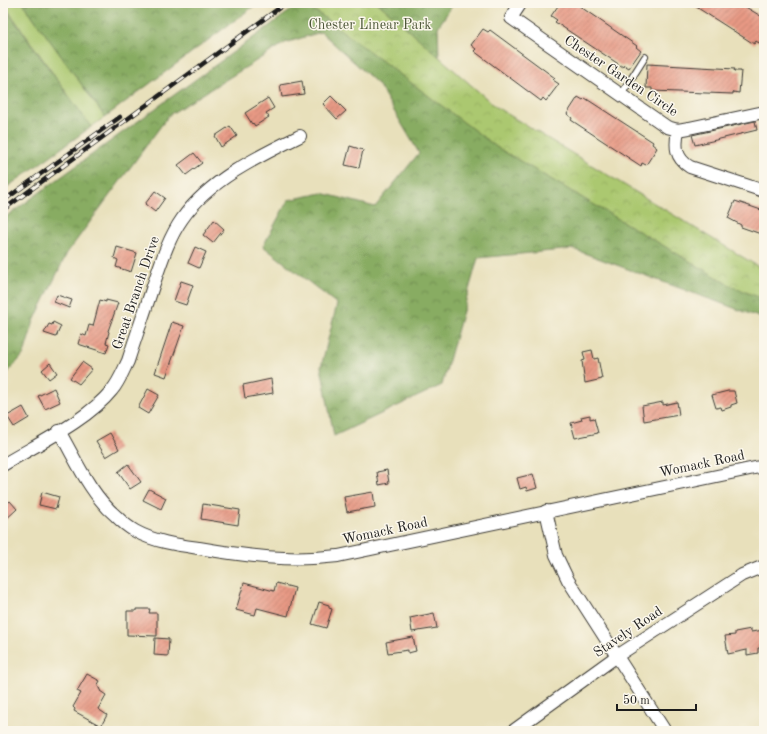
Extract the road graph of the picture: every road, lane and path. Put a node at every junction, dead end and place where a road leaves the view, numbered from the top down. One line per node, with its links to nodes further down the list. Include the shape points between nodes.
1 (521, 3): 3 (street, Chester Garden Circle, via 511,18)
2 (645, 57): 3 (lane)
3 (621, 95): 5 (street, Chester Garden Circle, via 667,127)
4 (764, 112): 5 (street, Chester Garden Circle)
5 (678, 130): 7 (street, via 676,148 683,163)
6 (300, 136): 8 (street, Great Branch Drive, via 249,161 208,192 182,218 164,252 121,376 100,402 84,416)
7 (764, 191)
8 (59, 431): 9 (street, Great Branch Drive); 11 (street, Womack Road, via 93,491 104,505 126,524 136,531 164,542 229,554 288,559 332,557)
9 (3, 465)
10 (764, 466): 11 (street, Womack Road)
11 (546, 512): 13 (street, via 561,567)
12 (764, 566): 13 (street, Stavely Road, via 742,575)
13 (617, 656): 14 (street, Stavely Road); 15 (street)
14 (513, 731)
15 (665, 731)

